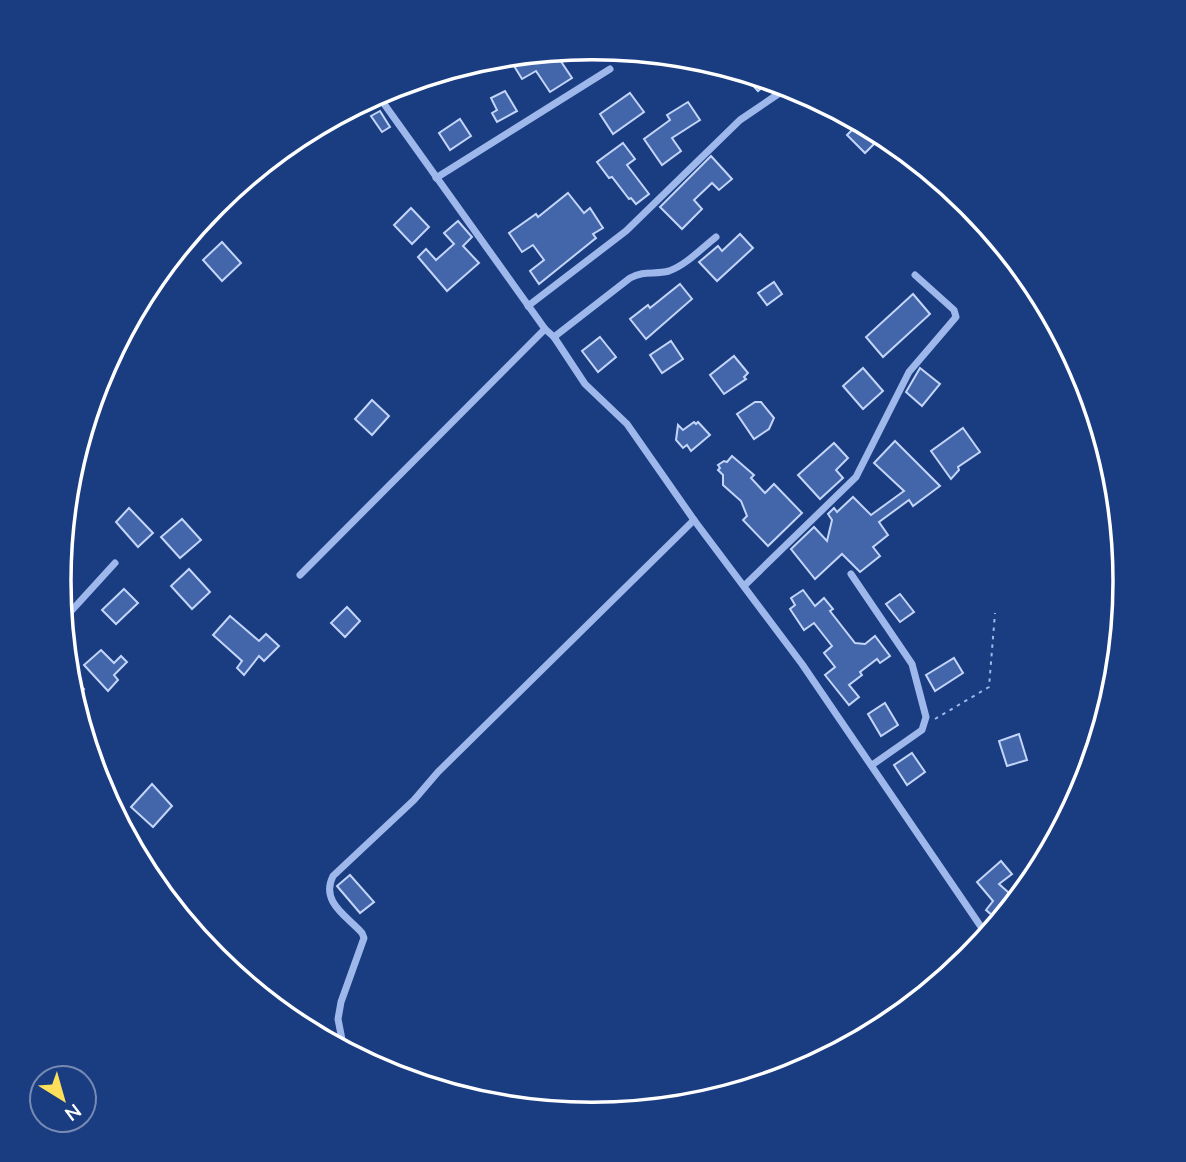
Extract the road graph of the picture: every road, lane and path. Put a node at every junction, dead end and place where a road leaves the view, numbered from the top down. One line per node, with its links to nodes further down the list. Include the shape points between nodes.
1 (610, 69): 4 (street)
2 (779, 94): 7 (street, via 740,120 626,231)
3 (384, 103): 4 (street)
4 (436, 178): 7 (street)
5 (716, 237): 9 (street, via 681,265 630,278)
6 (915, 275): 14 (street, via 956,317 909,372 856,477)
7 (527, 306): 8 (street)
8 (545, 330): 9 (street); 13 (street)
9 (554, 337): 10 (street, via 585,384 627,424)
10 (694, 520): 14 (street); 20 (street, via 333,876 331,901 364,938 341,1002)
11 (115, 563): 15 (street)
12 (852, 574): 17 (street, via 912,664)
13 (300, 575)
14 (745, 585): 18 (street)
15 (73, 609)
16 (995, 613): 17 (path, via 989,687)
17 (925, 724): 18 (street)
18 (872, 765): 19 (street)
19 (982, 928)
20 (342, 1038)

